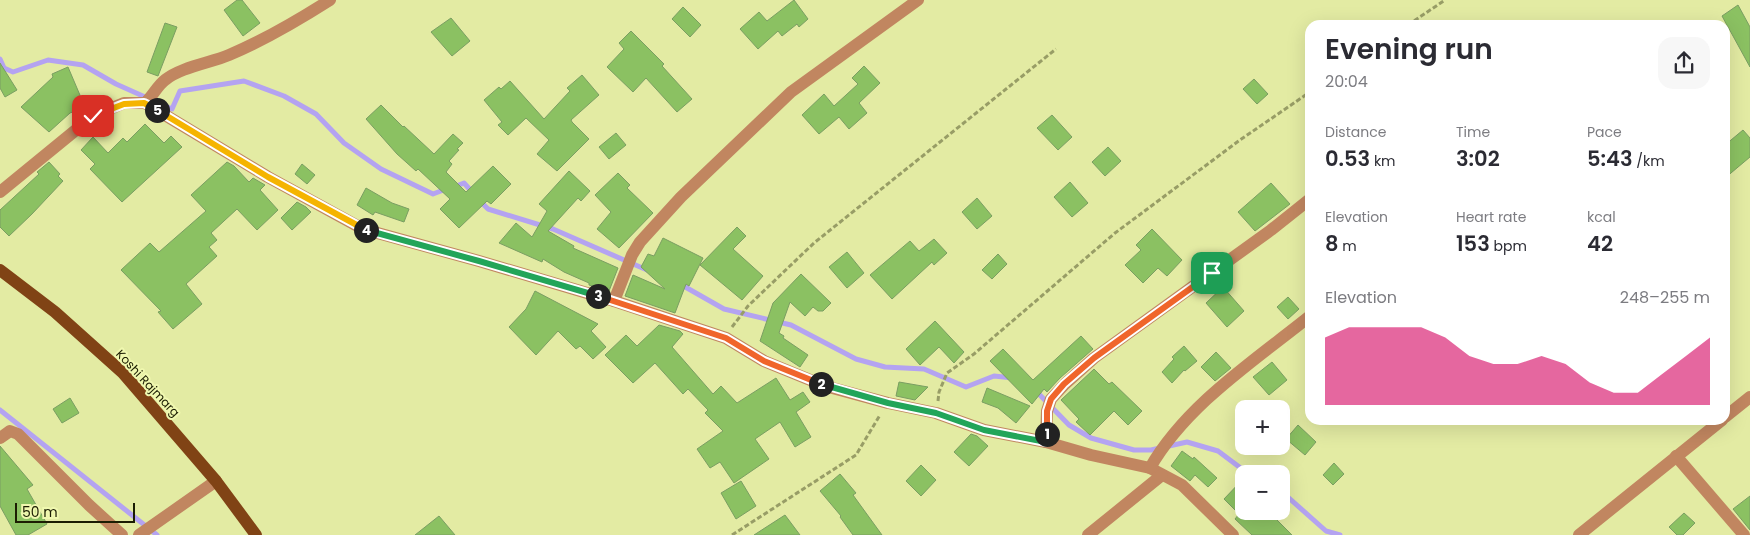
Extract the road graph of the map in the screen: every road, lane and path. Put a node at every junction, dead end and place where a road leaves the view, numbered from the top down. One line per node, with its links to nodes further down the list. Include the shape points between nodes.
1 (330, 0): 7 (street, via 282,30 228,55 176,73 164,81)
2 (918, 0): 11 (street, via 791,92 681,198 640,242)
3 (1445, 0): 4 (path)
4 (1415, 20)
5 (1056, 49): 13 (path, via 814,243)
6 (1305, 95): 14 (path, via 1115,233 974,354 947,373)
7 (150, 98): 8 (street, via 93,116); 11 (street, via 268,177 363,230)
8 (0, 192)
9 (1305, 204): 20 (street, via 1094,358 1064,384 1049,405)
10 (0, 270): 24 (main road, Koshi Rajmarg, via 55,312 123,373)
11 (614, 301): 16 (street, via 726,338 764,361 825,386)
12 (1305, 320): 22 (street, via 1200,405 1167,442)
13 (736, 321)
14 (939, 392)
15 (1750, 398): 17 (street)
16 (888, 403): 20 (street, via 936,413 984,430); 28 (path, via 856,455)
17 (1730, 414)
18 (1716, 425): 21 (street)
19 (0, 438): 25 (street, via 10,431 18,434)
20 (1046, 442): 22 (street)
21 (1676, 456): 31 (street); 32 (street)
22 (1150, 468): 23 (street)
23 (1162, 475): 29 (street); 30 (street, via 1182,485)
24 (216, 481): 26 (street); 27 (main road, Koshi Rajmarg)
25 (122, 535)
26 (139, 535)
27 (256, 535)
28 (732, 535)
29 (1088, 535)
30 (1232, 535)
31 (1579, 535)
32 (1744, 535)

